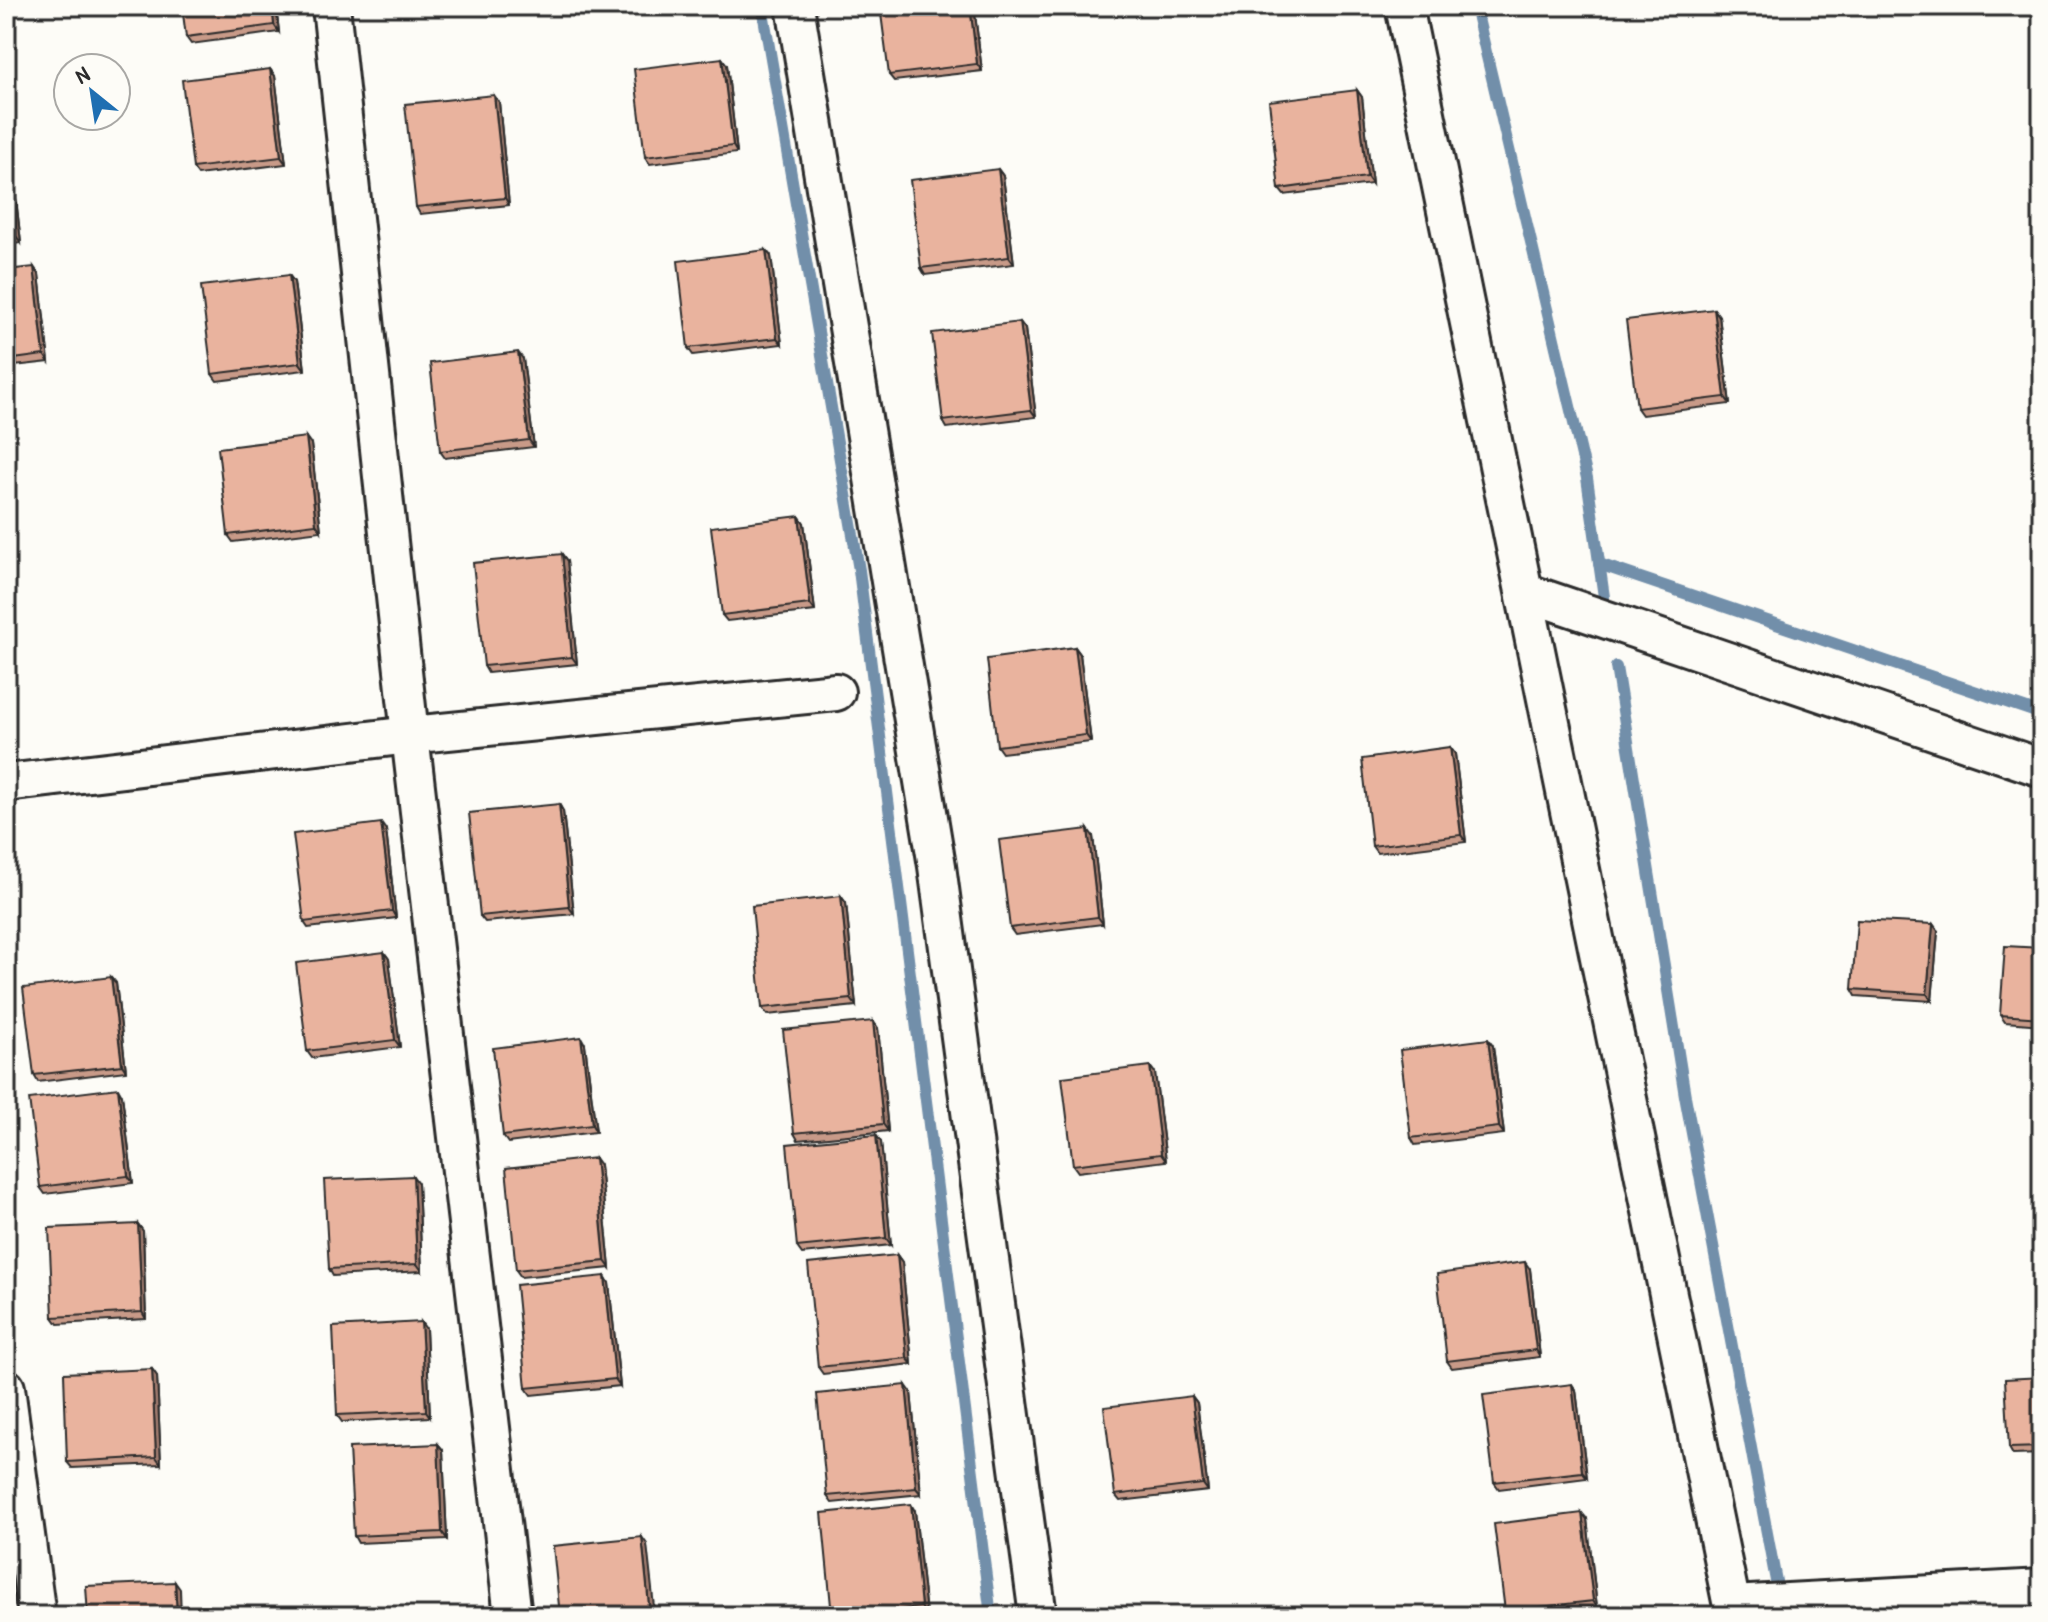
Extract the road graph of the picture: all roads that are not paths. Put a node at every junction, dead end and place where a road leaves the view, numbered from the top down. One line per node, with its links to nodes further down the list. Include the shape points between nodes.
1 (331, 6): 6 (street)
2 (795, 6): 14 (street, via 937,866)
3 (1404, 6): 4 (street)
4 (1525, 592): 7 (street); 11 (street)
5 (836, 692): 6 (street)
6 (410, 735): 8 (street); 13 (street)
7 (2042, 768)
8 (6, 783)
9 (6, 1388): 12 (street)
10 (2042, 1588): 11 (street)
11 (1733, 1610)
12 (37, 1616)
13 (513, 1616)
14 (1038, 1616)

